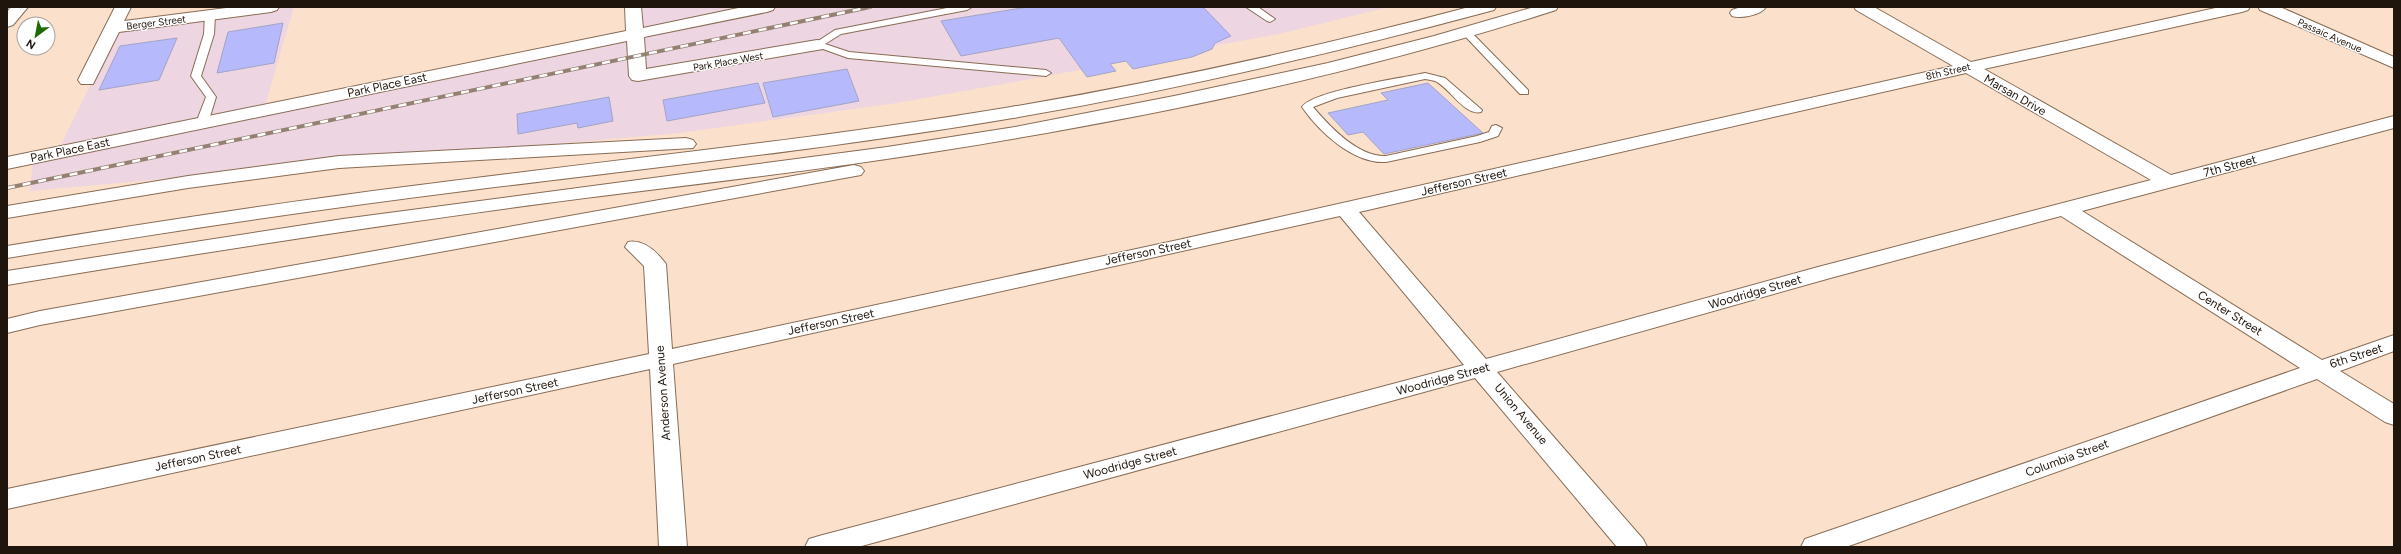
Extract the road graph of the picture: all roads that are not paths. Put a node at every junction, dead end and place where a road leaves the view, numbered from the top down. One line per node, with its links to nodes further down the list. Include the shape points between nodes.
1 (20, 7): 17 (main road)
2 (123, 7): 18 (main road)
3 (271, 7): 15 (main road, Berger Street)
4 (632, 7): 20 (main road)
5 (767, 7): 20 (main road, Park Place East)
6 (968, 7): 21 (lane, via 838,32)
7 (1252, 7): 16 (lane)
8 (1488, 7): 32 (main road, via 1332,48 1233,69 1029,109)
9 (1550, 7): 19 (main road)
10 (1758, 7): 14 (main road)
11 (1862, 7): 23 (main road, Marsan Drive)
12 (2242, 7): 23 (main road, 8th Street)
13 (2266, 7): 22 (main road, Passaic Avenue)
14 (1738, 13)
15 (210, 15): 18 (main road, Berger Street); 30 (lane, via 209,34 196,76 211,97)
16 (1270, 19)
17 (7, 22)
18 (112, 28): 25 (main road)
19 (1467, 33): 26 (lane); 27 (main road, via 1350,64)
20 (635, 34): 21 (main road, Park Place West, via 638,76); 30 (main road, Park Place East)
21 (817, 45): 24 (lane, via 848,55)
22 (2394, 63)
23 (1966, 66): 33 (main road, 8th Street); 35 (main road, Marsan Drive)
24 (1046, 73)
25 (87, 80)
26 (1524, 92)
27 (1168, 103): 41 (main road, via 938,145 746,173 345,225); 42 (main road, via 955,152 863,170)
28 (1476, 110): 31 (lane, via 1460,99 1441,80 1425,76 1334,95 1306,107 1341,140 1372,159 1386,159 1480,139 1494,134)
29 (2394, 122): 35 (main road, 7th Street)
30 (202, 123): 34 (main road, Park Place East)
31 (1496, 128)
32 (853, 137): 38 (main road, via 339,162); 40 (main road, via 402,193 139,230)
33 (1654, 138): 36 (main road, Jefferson Street)
34 (7, 163)
35 (2169, 182): 37 (main road, 7th Street)
36 (1345, 209): 44 (main road, Jefferson Street); 45 (main road, Union Avenue)
37 (2066, 210): 45 (main road, Woodridge Street, via 1826,272); 46 (main road, Center Street)
38 (7, 212)
39 (636, 247): 44 (main road, Anderson Avenue, via 654,264)
40 (7, 252)
41 (7, 278)
42 (7, 326)
43 (2394, 343): 46 (main road, 6th Street)
44 (661, 360): 48 (main road, Jefferson Street); 49 (main road, Anderson Avenue)
45 (1482, 368): 50 (main road, Woodridge Street); 51 (main road, Union Avenue)
46 (2318, 368): 47 (main road, Center Street); 52 (main road, Columbia Street)
47 (2394, 416)
48 (7, 498)
49 (673, 547)
50 (819, 547)
51 (1633, 547)
52 (1815, 547)

